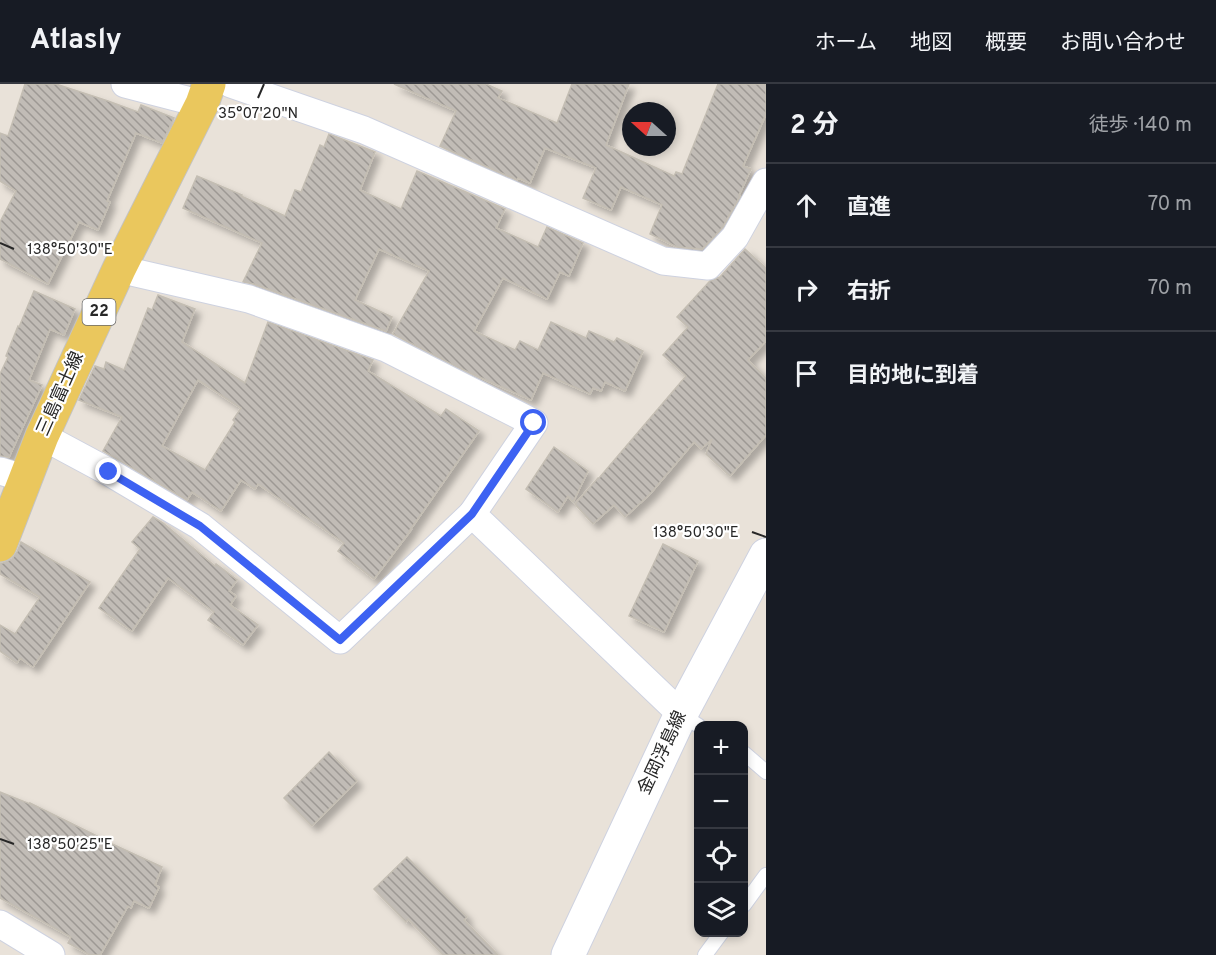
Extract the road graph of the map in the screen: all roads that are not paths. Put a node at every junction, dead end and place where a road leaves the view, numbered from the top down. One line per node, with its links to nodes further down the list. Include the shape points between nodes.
1 (125, 84): 3 (street)
2 (231, 84): 4 (street, via 364,130 663,261 708,266 735,237)
3 (205, 94): 5 (main road, 三島富士線 / 22)
4 (766, 182)
5 (119, 269): 6 (main road, 三島富士線 / 22); 8 (street, via 249,299 386,348 534,423)
6 (42, 436): 7 (main road, 三島富士線 / 22); 8 (street, via 200,526 340,640)
7 (13, 475): 9 (main road, 三島富士線 / 22)
8 (472, 514): 11 (street)
9 (0, 545)
10 (766, 555): 11 (street, 金岡浮島線)
11 (690, 720): 19 (street, 金岡浮島線)
12 (748, 756): 13 (lane)
13 (766, 772)
14 (766, 875): 15 (lane)
15 (748, 900)
16 (0, 924): 18 (street)
17 (719, 937): 20 (lane)
18 (51, 955)
19 (568, 955)
20 (705, 955)

